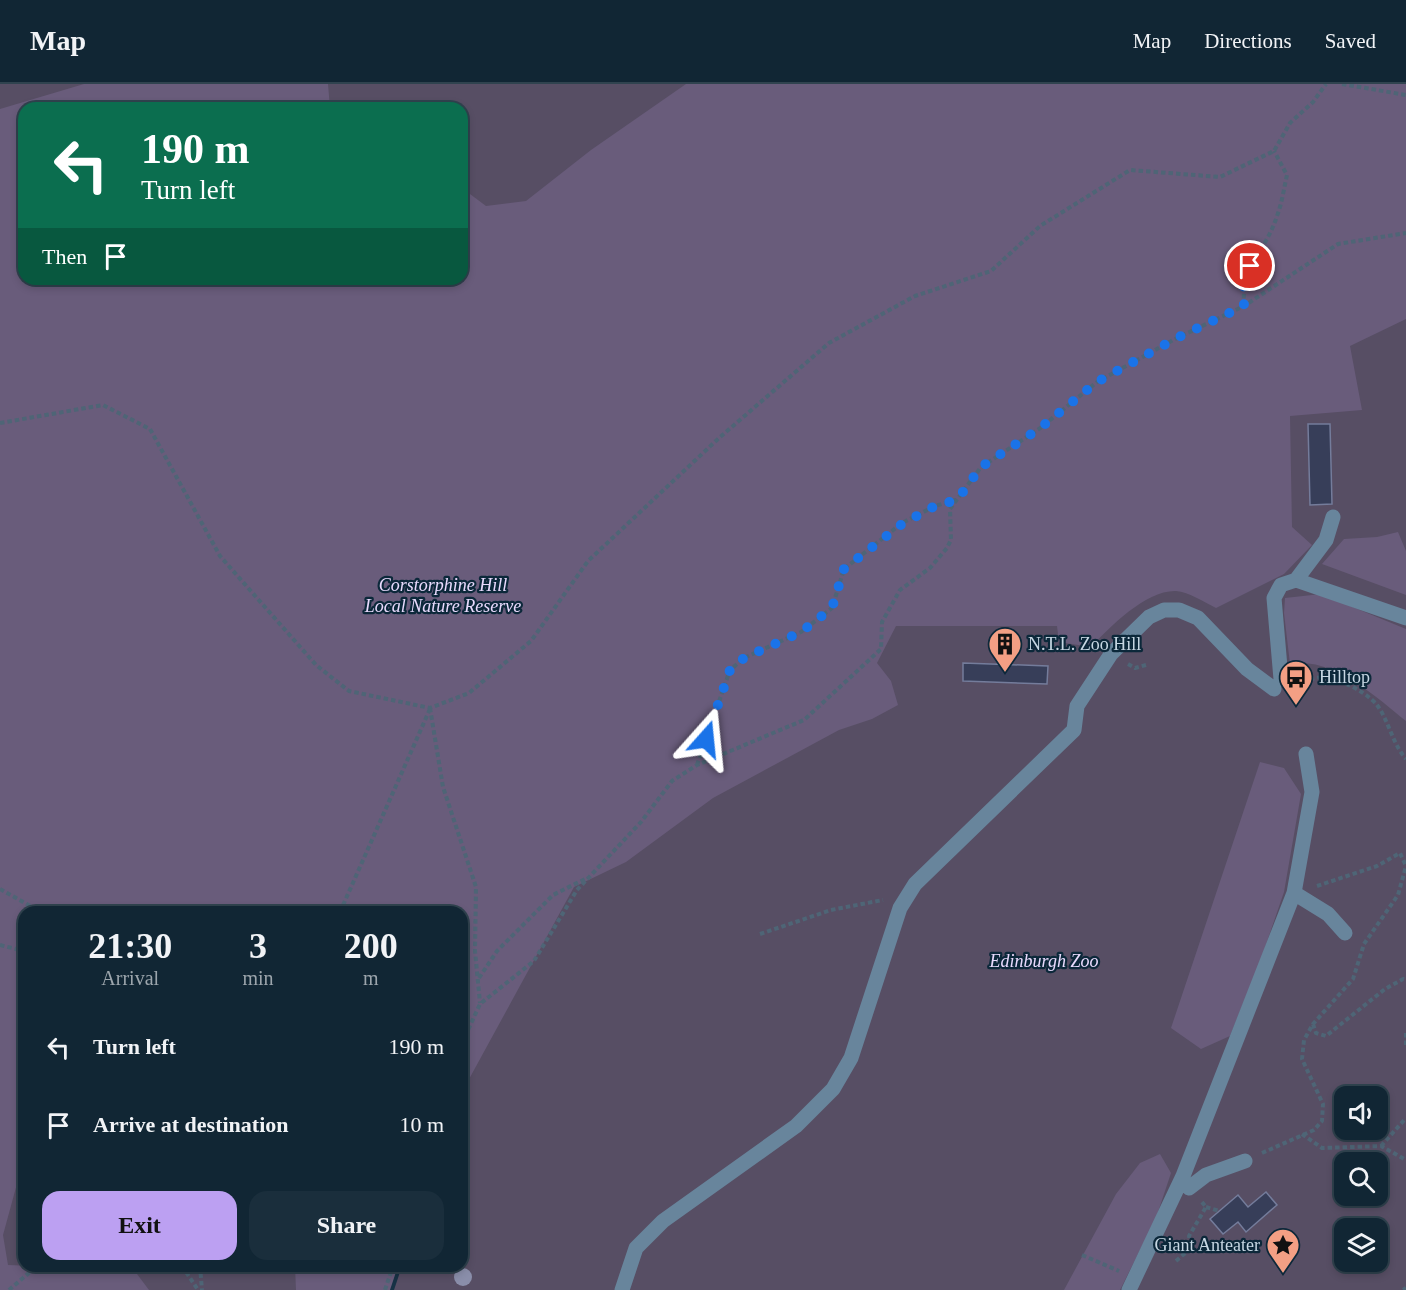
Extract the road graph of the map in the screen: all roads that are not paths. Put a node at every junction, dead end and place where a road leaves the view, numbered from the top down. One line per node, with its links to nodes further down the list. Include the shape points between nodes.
1 (1333, 517): 2 (lane, via 1326,540)
2 (1296, 580): 3 (lane); 10 (lane, via 1281,585 1274,598 1277,684 1247,669 1198,618 1179,610 1164,610 1149,617 1111,654 1077,706 1074,730 915,884 900,908 851,1058 833,1089 796,1126 663,1221 636,1248)
3 (1406, 618)
4 (1306, 754): 5 (lane, via 1312,792)
5 (1294, 893): 6 (lane, via 1328,914); 8 (lane)
6 (1345, 933)
7 (1245, 1161): 8 (lane, via 1206,1175)
8 (1193, 1194): 9 (lane)
9 (1133, 1284)
10 (622, 1290)

